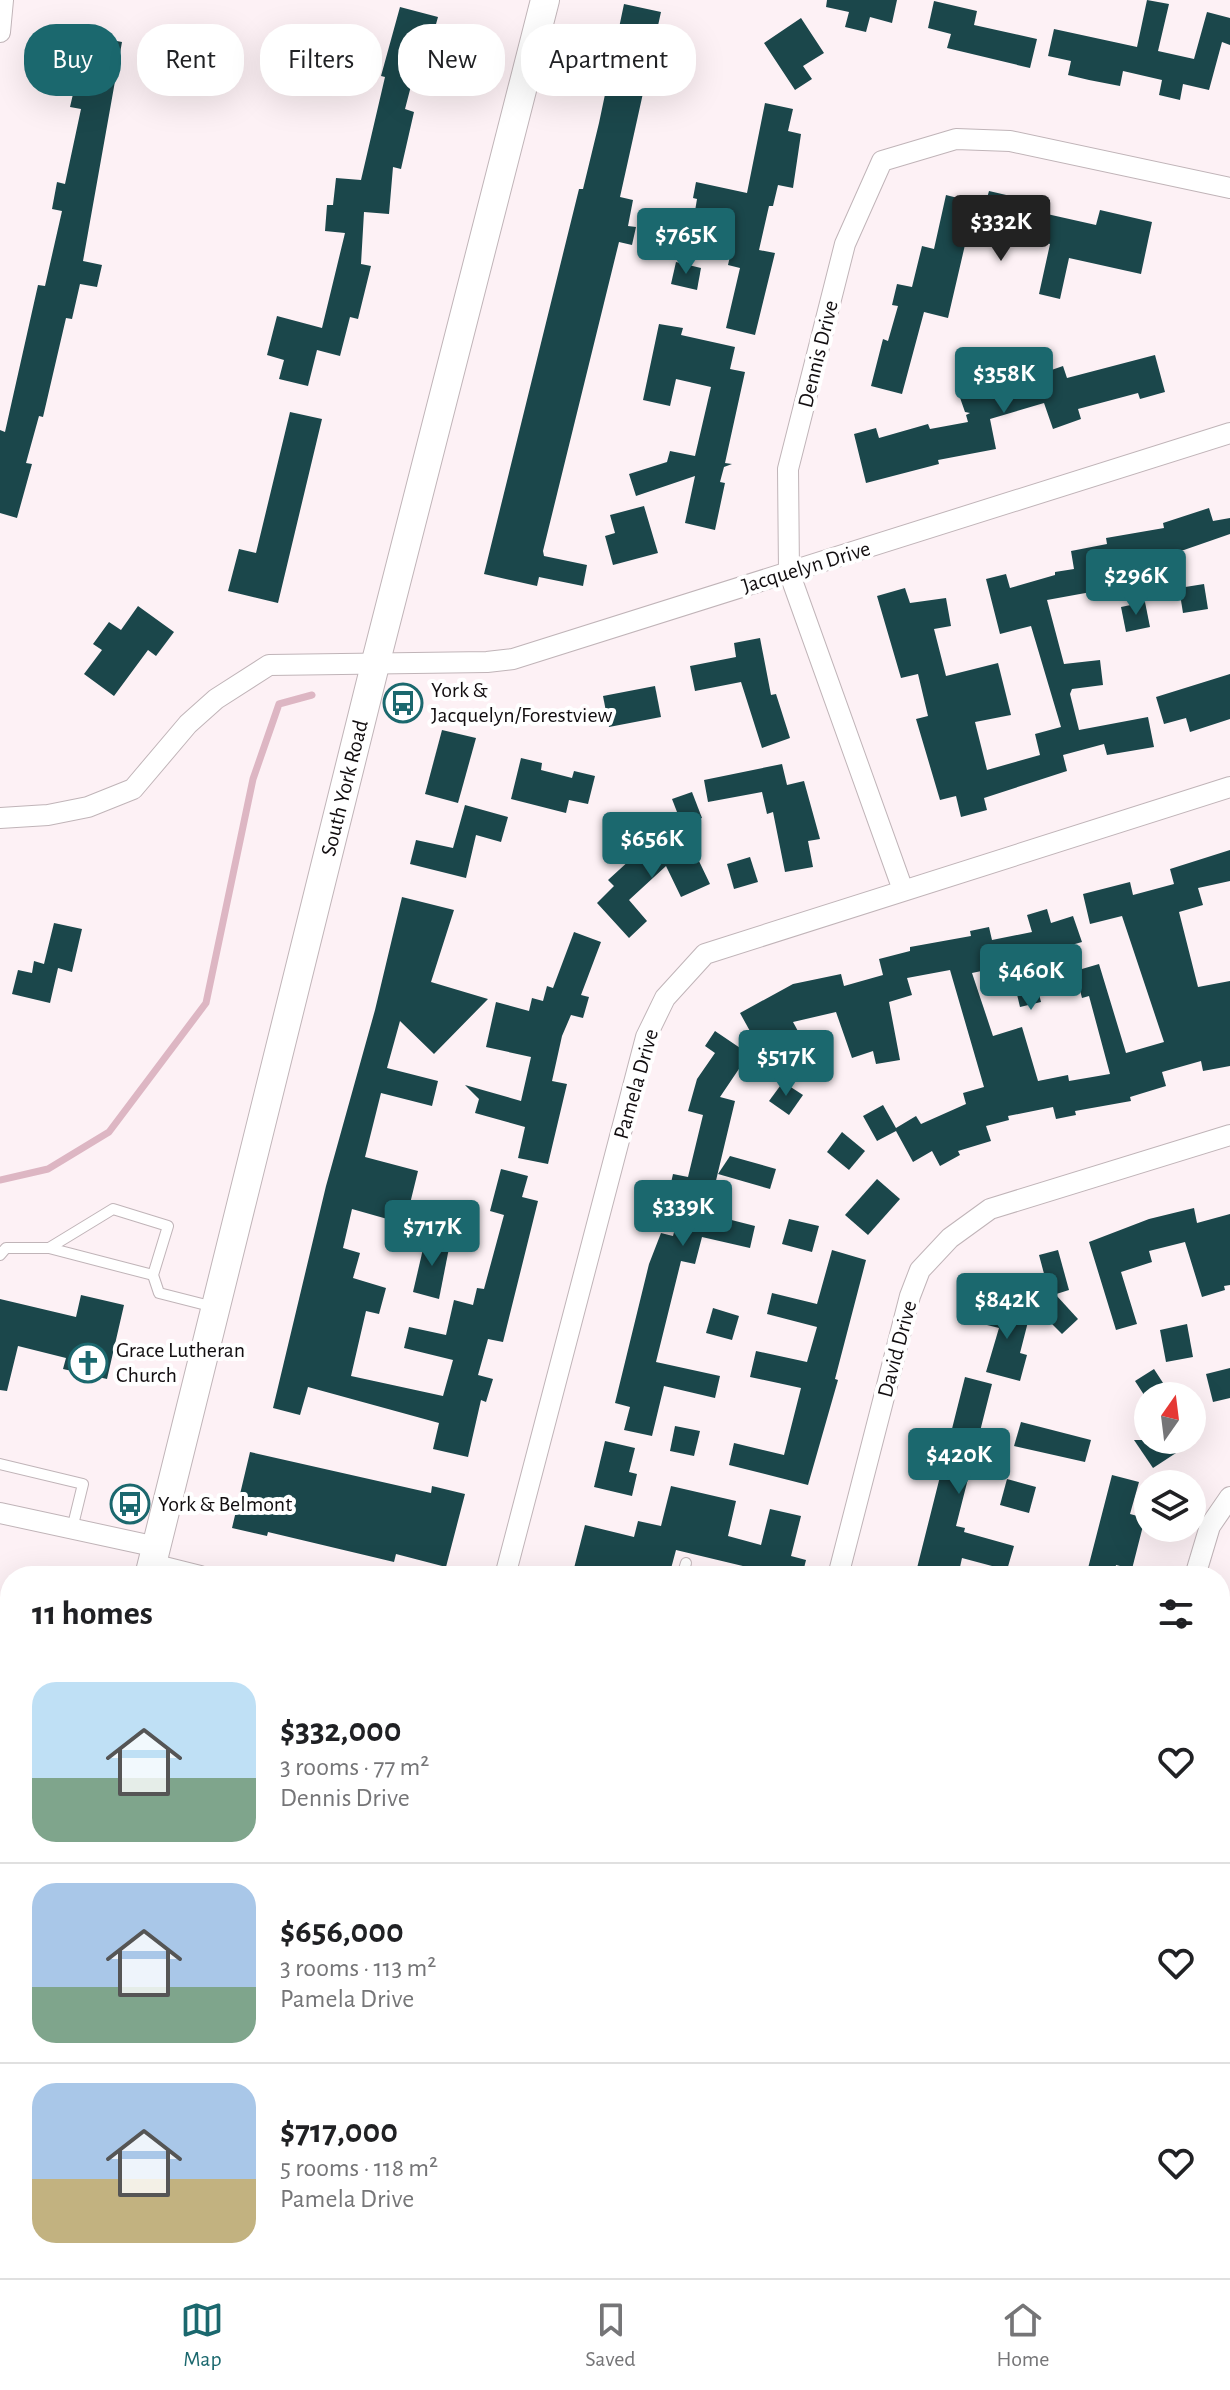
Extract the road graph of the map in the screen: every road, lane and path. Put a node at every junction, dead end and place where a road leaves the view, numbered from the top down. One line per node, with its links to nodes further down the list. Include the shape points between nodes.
1 (545, 0): 5 (main road, South York Road)
2 (1230, 188): 4 (street, Dennis Drive, via 1010,141 956,139 882,161 845,244 788,469)
3 (1230, 433): 4 (street, Jacquelyn Drive)
4 (789, 572): 5 (street, Jacquelyn Drive, via 513,659); 8 (street, Dennis Drive)
5 (376, 661): 7 (street, Jacquelyn Drive, via 269,665 188,724 133,789 88,807); 13 (main road, South York Road)
6 (1230, 787): 8 (street, Pamela Drive)
7 (0, 818)
8 (903, 890): 20 (street, Pamela Drive, via 705,954 665,998 646,1037)
9 (1230, 1135): 22 (street, David Drive, via 990,1209 950,1238 920,1270)
10 (49, 1248): 11 (lane, via 6,1248); 12 (lane); 12 (lane, via 113,1209 168,1226)
11 (0, 1255)
12 (153, 1275): 13 (lane, via 159,1293)
13 (216, 1307): 18 (main road, South York Road)
14 (0, 1464): 17 (lane, via 83,1484)
15 (1230, 1497): 23 (street, via 1210,1526)
16 (0, 1513): 17 (street)
17 (72, 1529): 18 (street)
18 (153, 1562)
19 (686, 1563): 21 (lane)
20 (508, 1566)
21 (685, 1566)
22 (841, 1566)
23 (1198, 1566)

